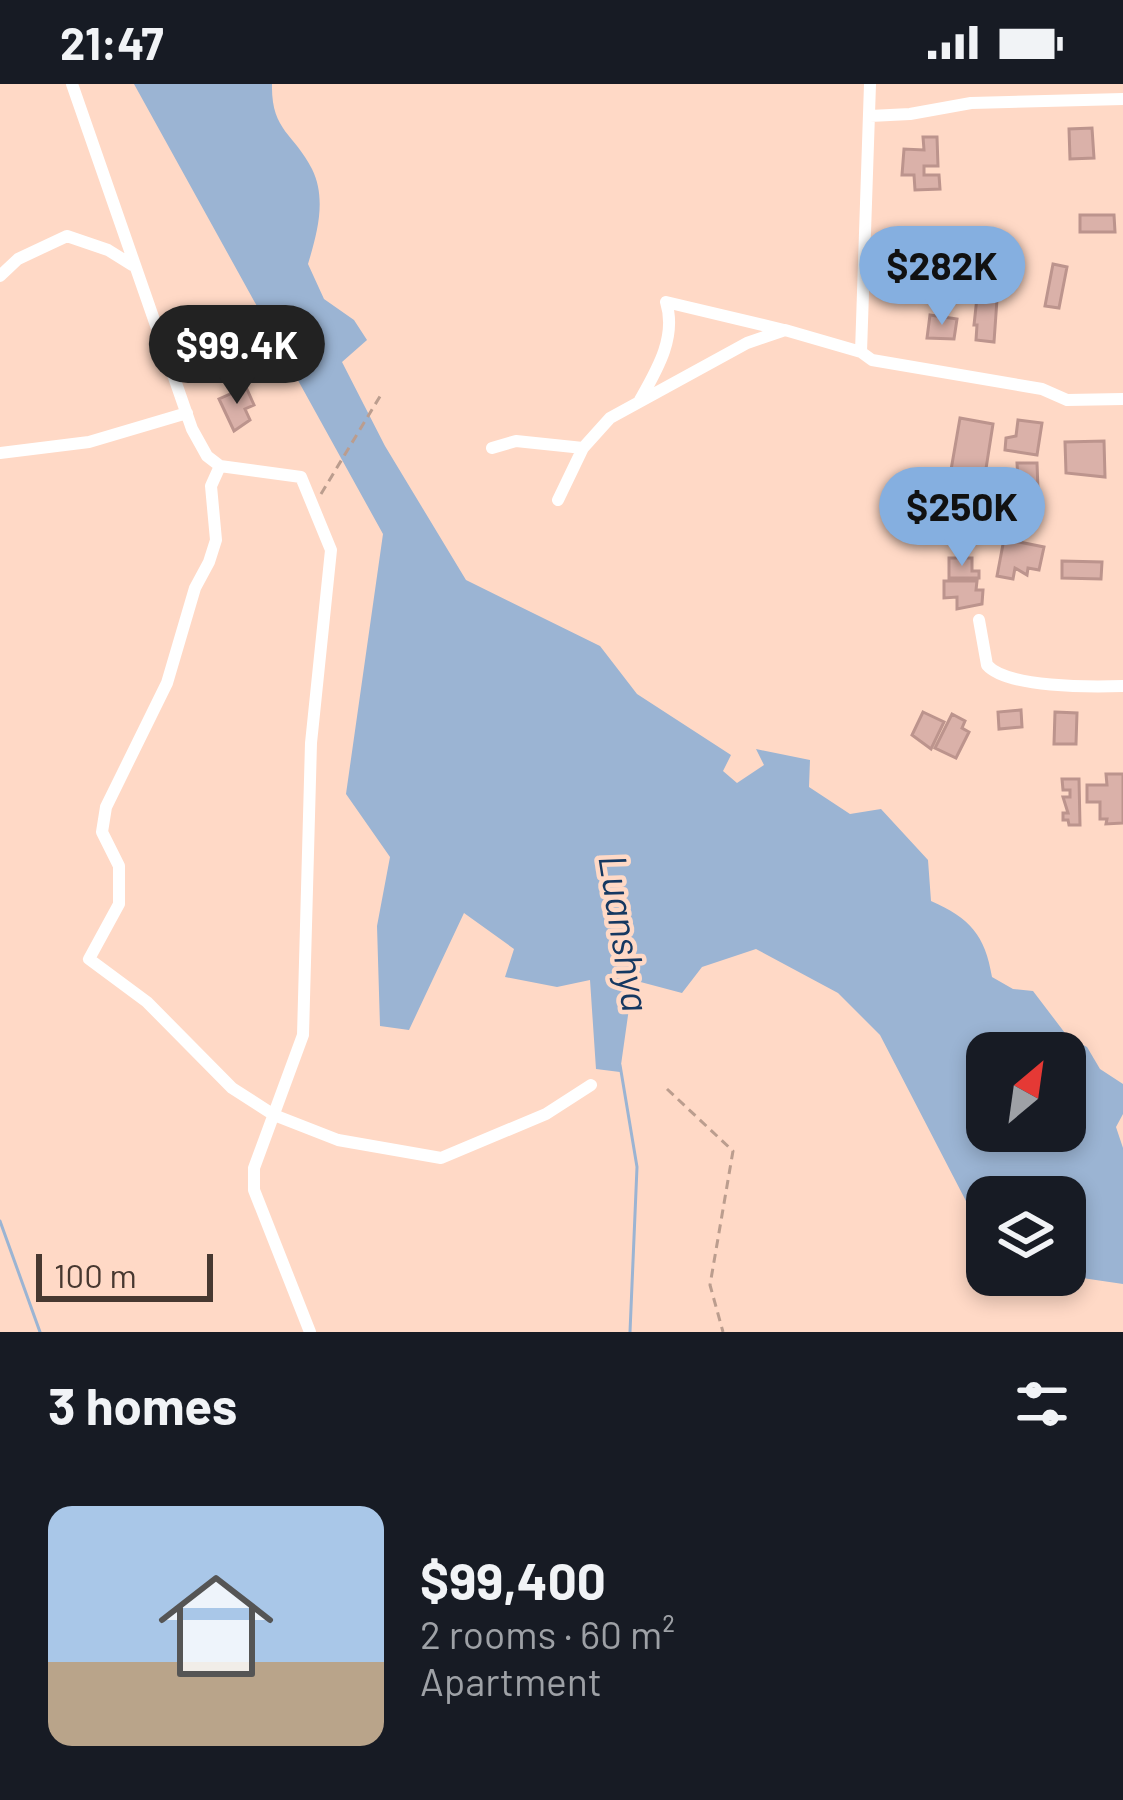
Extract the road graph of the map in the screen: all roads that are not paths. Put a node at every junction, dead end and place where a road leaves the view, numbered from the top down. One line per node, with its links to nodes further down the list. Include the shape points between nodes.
1 (72, 84): 5 (street)
2 (870, 84): 4 (street)
3 (1123, 99): 4 (street)
4 (870, 116): 8 (street)
5 (137, 270): 6 (street, via 124,257 67,236); 11 (street)
6 (0, 276)
7 (785, 331): 8 (street); 10 (street); 10 (street, via 666,302 671,318 661,362)
8 (861, 352): 9 (street, via 1042,388 1067,400)
9 (1123, 399)
10 (639, 402): 13 (street, via 610,418)
11 (187, 413): 14 (street, via 89,442); 15 (street)
12 (492, 448): 13 (street, via 515,441)
13 (583, 448): 16 (street)
14 (0, 453)
15 (220, 466): 20 (street, via 301,478 331,550 311,743 303,1035); 20 (street, via 211,486 216,540 209,562 167,683 106,807 102,832 119,866 119,904 89,959 147,1003 232,1088)
16 (558, 500)
17 (979, 620): 18 (street, via 987,665 1002,677)
18 (1123, 686)
19 (591, 1085): 20 (street, via 546,1114 441,1158 338,1140)
20 (274, 1114): 21 (street, via 254,1190)
21 (310, 1332)

